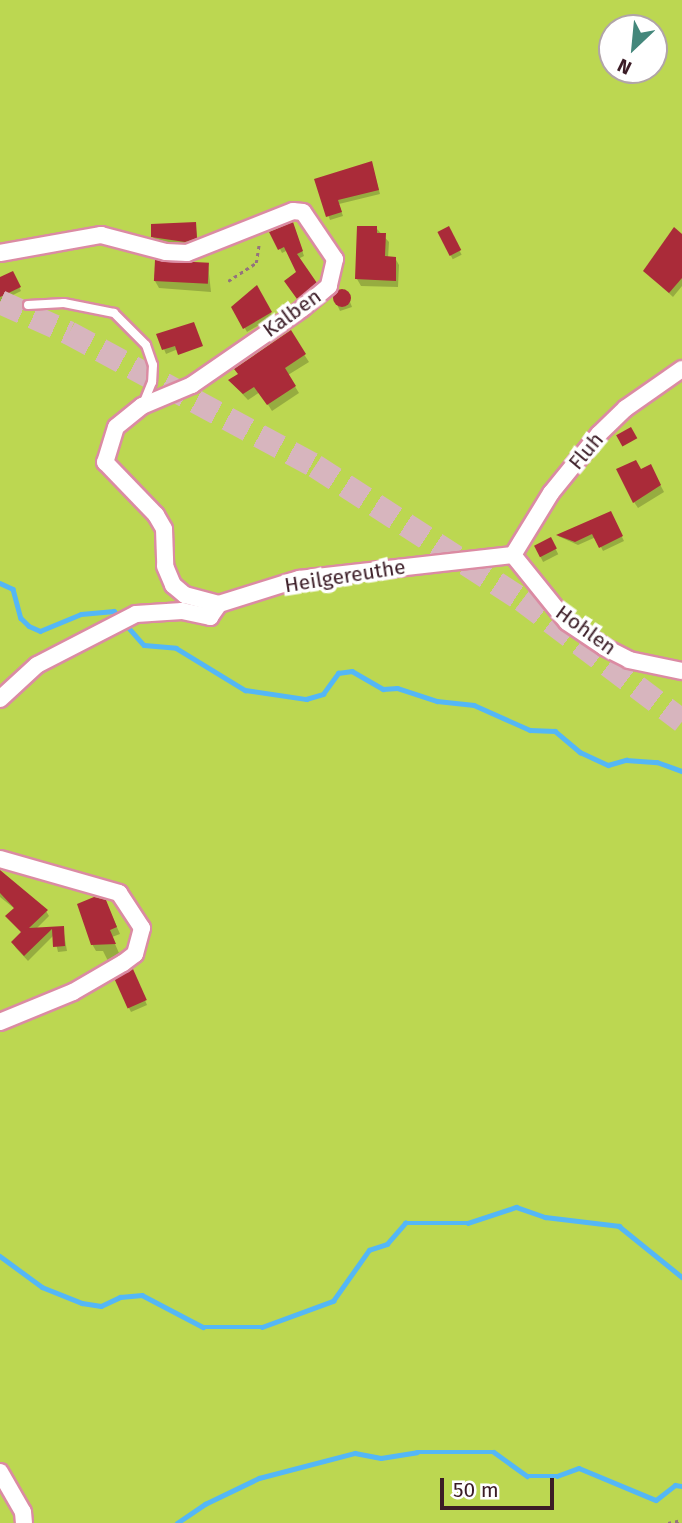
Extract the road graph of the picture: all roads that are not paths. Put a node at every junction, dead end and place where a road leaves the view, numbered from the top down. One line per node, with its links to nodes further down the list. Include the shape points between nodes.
1 (0, 253): 4 (street, Kalben, via 101,235 187,253 293,211 303,212 335,259 329,286 192,385)
2 (27, 305): 4 (lane, via 98,307 126,323 146,345 153,365)
3 (682, 369): 5 (street, Fluh, via 626,408 600,434 551,493)
4 (142, 407): 6 (street, Kalben, via 116,427 105,462 160,522 166,543 165,566 173,585 185,595)
5 (513, 555): 6 (street, Heilgereuthe, via 299,579); 7 (street, Hohlen, via 567,622 604,648 629,660)
6 (219, 604): 8 (street, Heilgereuthe, via 210,617 182,611 136,614 37,666)
7 (682, 671)
8 (0, 699)
9 (0, 859): 10 (street, via 119,893 142,928 135,954 123,963 73,992)
10 (0, 1022)
11 (0, 1472): 12 (street, via 23,1512)
12 (24, 1523)

